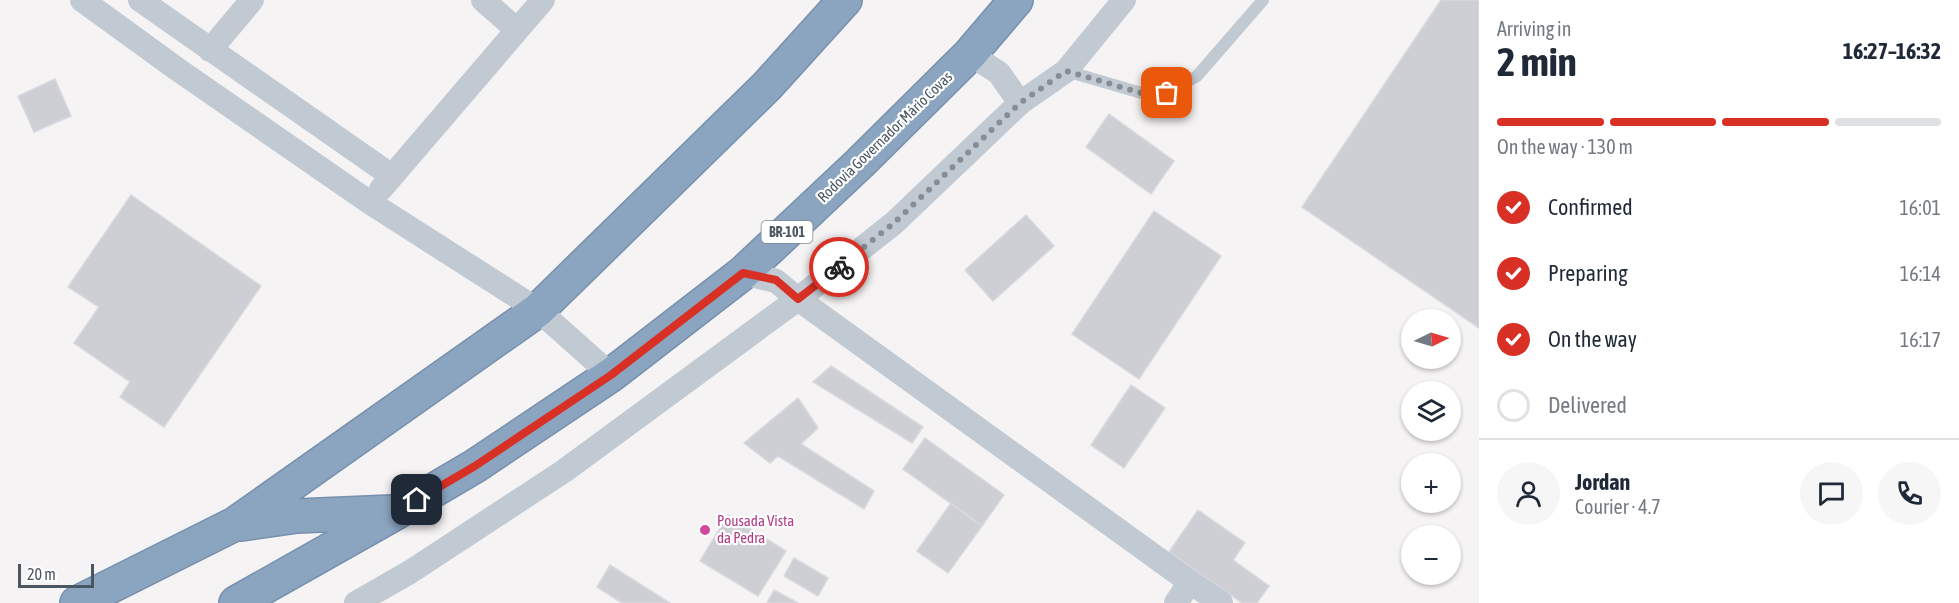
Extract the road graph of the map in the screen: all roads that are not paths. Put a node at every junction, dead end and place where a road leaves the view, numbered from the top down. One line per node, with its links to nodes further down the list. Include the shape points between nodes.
1 (82, 0): 16 (street)
2 (140, 0): 11 (street)
3 (252, 0): 11 (street)
4 (483, 0): 10 (street)
5 (543, 0): 10 (street)
6 (845, 0): 19 (highway, via 767,86)
7 (1016, 0): 12 (highway, Rodovia Governador Mário Covas / BR-101)
8 (1124, 0): 13 (street)
9 (1263, 0): 13 (lane, via 1197,76 1167,93 1145,94)
10 (517, 30): 15 (street)
11 (210, 50): 15 (street)
12 (970, 54): 14 (street, via 999,73); 17 (highway, Rodovia Governador Mário Covas / BR-101)
13 (1066, 71): 14 (street)
14 (1020, 103): 18 (street, via 894,223)
15 (392, 176): 16 (street)
16 (369, 202): 19 (street)
17 (743, 273): 18 (street, via 776,280); 20 (highway, Rodovia Governador Mário Covas / BR-101)
18 (798, 299): 23 (street); 26 (street, via 564,471)
19 (538, 310): 20 (street); 22 (highway)
20 (611, 375): 21 (highway, Rodovia Governador Mário Covas / BR-101, via 475,466)
21 (397, 512): 22 (highway, via 297,516); 25 (highway, Rodovia Governador Mário Covas / BR-101)
22 (235, 524): 24 (highway)
23 (1190, 582): 27 (street); 28 (street)
24 (77, 603)
25 (236, 603)
26 (356, 603)
27 (1176, 603)
28 (1221, 603)

